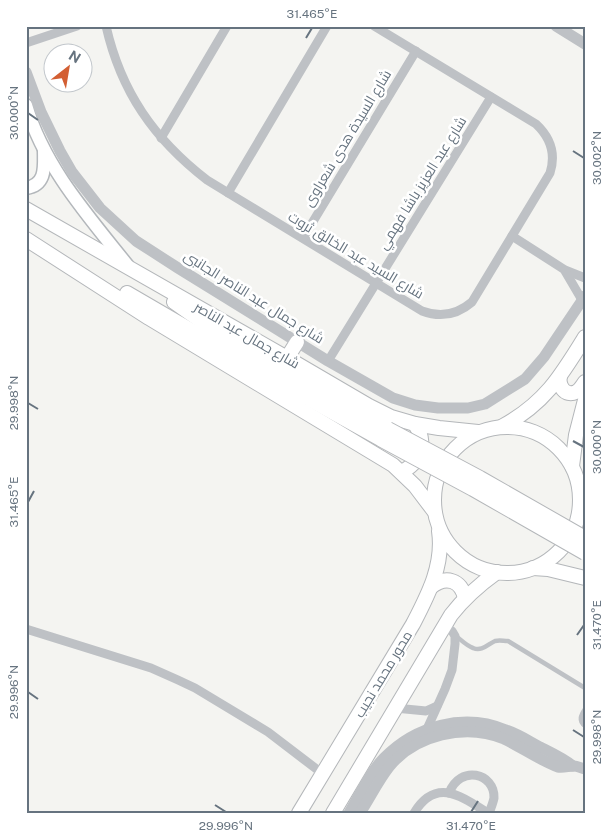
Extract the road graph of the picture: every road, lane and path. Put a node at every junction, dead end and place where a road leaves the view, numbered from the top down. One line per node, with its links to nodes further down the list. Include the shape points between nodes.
1 (77, 26): 7 (street)
2 (106, 26): 13 (street, شارع السيد عبد الخالق ثروت, via 117,65 128,88)
3 (227, 26): 13 (street)
4 (327, 26): 16 (street)
5 (374, 26): 9 (street, شارع السيد عبد الخالق ثروت)
6 (556, 26): 8 (street)
7 (26, 44)
8 (585, 44)
9 (416, 51): 11 (street, شارع السيد عبد الخالق ثروت); 19 (street, شارع السيدة هدى شعراوى)
10 (26, 72): 28 (street, شارع جمال عبد الناصر الجانبى, via 60,151 100,208 136,241)
11 (491, 97): 18 (street, شارع السيد عبد الخالق ثروت, via 536,124 552,146 550,173); 25 (street, شارع عبد العزيز باشا فهمي)
12 (26, 105): 14 (main road)
13 (161, 138): 16 (street, شارع السيد عبد الخالق ثروت, via 191,167)
14 (44, 149): 15 (main road, via 42,178 36,185); 22 (main road, via 75,201)
15 (26, 188)
16 (228, 193): 19 (street, شارع السيد عبد الخالق ثروت)
17 (26, 209): 22 (main road, شارع جمال عبد الناصر)
18 (512, 236): 23 (street); 25 (street, شارع السيد عبد الخالق ثروت, via 472,302 458,312 440,315 422,311)
19 (303, 238): 25 (street, شارع السيد عبد الخالق ثروت)
20 (26, 239): 21 (main road)
21 (49, 253): 37 (main road, via 118,288 323,408); 39 (main road)
22 (130, 268): 29 (main road, شارع جمال عبد الناصر); 37 (main road, via 211,328)
23 (565, 270): 24 (street); 26 (street)
24 (585, 278)
25 (376, 283): 30 (street, شارع عبد العزيز باشا فهمي)
26 (583, 298): 30 (street, شارع جمال عبد الناصر الجانبى, via 544,357 525,379 486,404 468,408 415,405 393,398)
27 (585, 337): 31 (main road)
28 (297, 342): 29 (main road); 30 (street, شارع جمال عبد الناصر الجانبى)
29 (287, 358): 34 (main road, شارع جمال عبد الناصر, via 369,406)
30 (328, 361)
31 (560, 376): 32 (main road, via 561,387 566,392 577,392); 35 (main road, via 534,405)
32 (585, 382)
33 (584, 405): 38 (main road)
34 (415, 424): 36 (main road, شارع جمال عبد الناصر); 39 (main road, via 422,444 420,454)
35 (503, 426): 36 (main road); 38 (main road, via 543,436 555,444)
36 (478, 432): 40 (main road, via 457,445 442,464 434,486)
37 (385, 435): 43 (main road, bridge, via 480,478); 44 (main road, bridge)
38 (572, 466): 41 (main road)
39 (401, 472): 40 (main road)
40 (434, 510): 42 (main road)
41 (582, 510): 45 (main road, via 562,549)
42 (438, 525): 46 (main road, via 442,536 457,553 476,566); 48 (main road, محور محمد نجيب, via 439,555)
43 (585, 538)
44 (585, 553)
45 (533, 568): 46 (main road, via 515,573); 47 (main road)
46 (497, 572): 49 (main road, محور محمد نجيب)
47 (585, 578)
48 (431, 587): 49 (main road, via 436,582 449,580 460,586); 60 (main road, محور محمد نجيب, via 413,624)
49 (465, 598): 50 (main road, محور محمد نجيب)
50 (444, 626): 52 (street); 55 (main road, محور محمد نجيب)
51 (26, 629): 60 (street, via 150,668 195,688 268,732)
52 (455, 636): 53 (lane, via 478,649 501,640 508,641); 54 (street, via 452,670)
53 (585, 688)
54 (438, 706): 55 (street, via 426,711); 58 (street)
55 (395, 708): 63 (main road, محور محمد نجيب)
56 (585, 709): 57 (lane, via 580,719)
57 (585, 726)
58 (427, 729): 59 (street, via 461,722 484,723 506,729); 64 (street, via 398,744 382,759)
59 (579, 767): 65 (street, via 560,767 482,733 442,735 405,752 390,766)
60 (323, 774): 62 (main road, محور محمد نجيب)
61 (450, 792): 66 (street, via 425,799); 67 (street); 67 (street, via 456,780 470,774 478,775 490,784 493,791)
62 (299, 813)
63 (333, 813)
64 (349, 813)
65 (360, 813)
66 (414, 813)
67 (489, 813)

